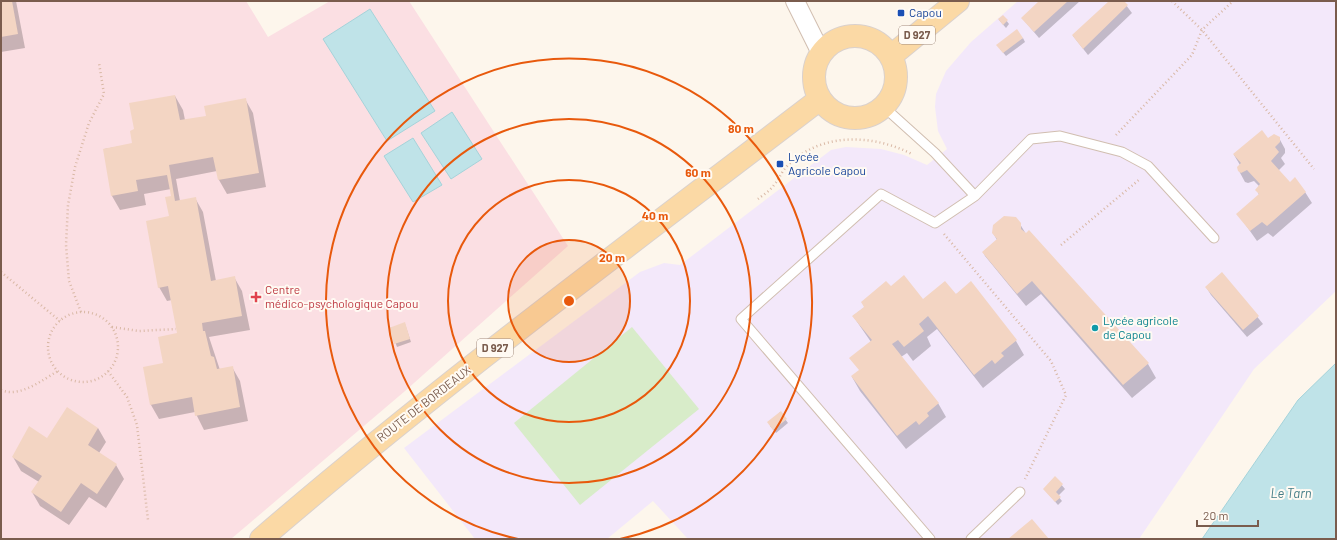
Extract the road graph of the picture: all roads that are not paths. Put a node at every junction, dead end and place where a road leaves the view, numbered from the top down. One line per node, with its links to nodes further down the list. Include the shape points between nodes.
1 (795, 1): 3 (street)
2 (958, 1): 4 (main road, D 927)
3 (821, 52): 4 (main road, via 843,37 857,35 870,38 882,45); 5 (main road, via 815,65 813,79)
4 (891, 56): 6 (main road, via 896,69 896,83 892,96)
5 (820, 99): 6 (main road, via 834,113 846,118 873,115); 10 (main road, ROUTE DE BORDEAUX / D 927, via 428,400)
6 (884, 107): 7 (lane, via 934,153)
7 (975, 196): 8 (lane, via 1031,139 1060,136 1122,152 1148,166); 11 (lane, via 935,223 881,194 741,319)
8 (1214, 238)
9 (1020, 492): 12 (lane)
10 (261, 539)
11 (930, 539)
12 (971, 539)

